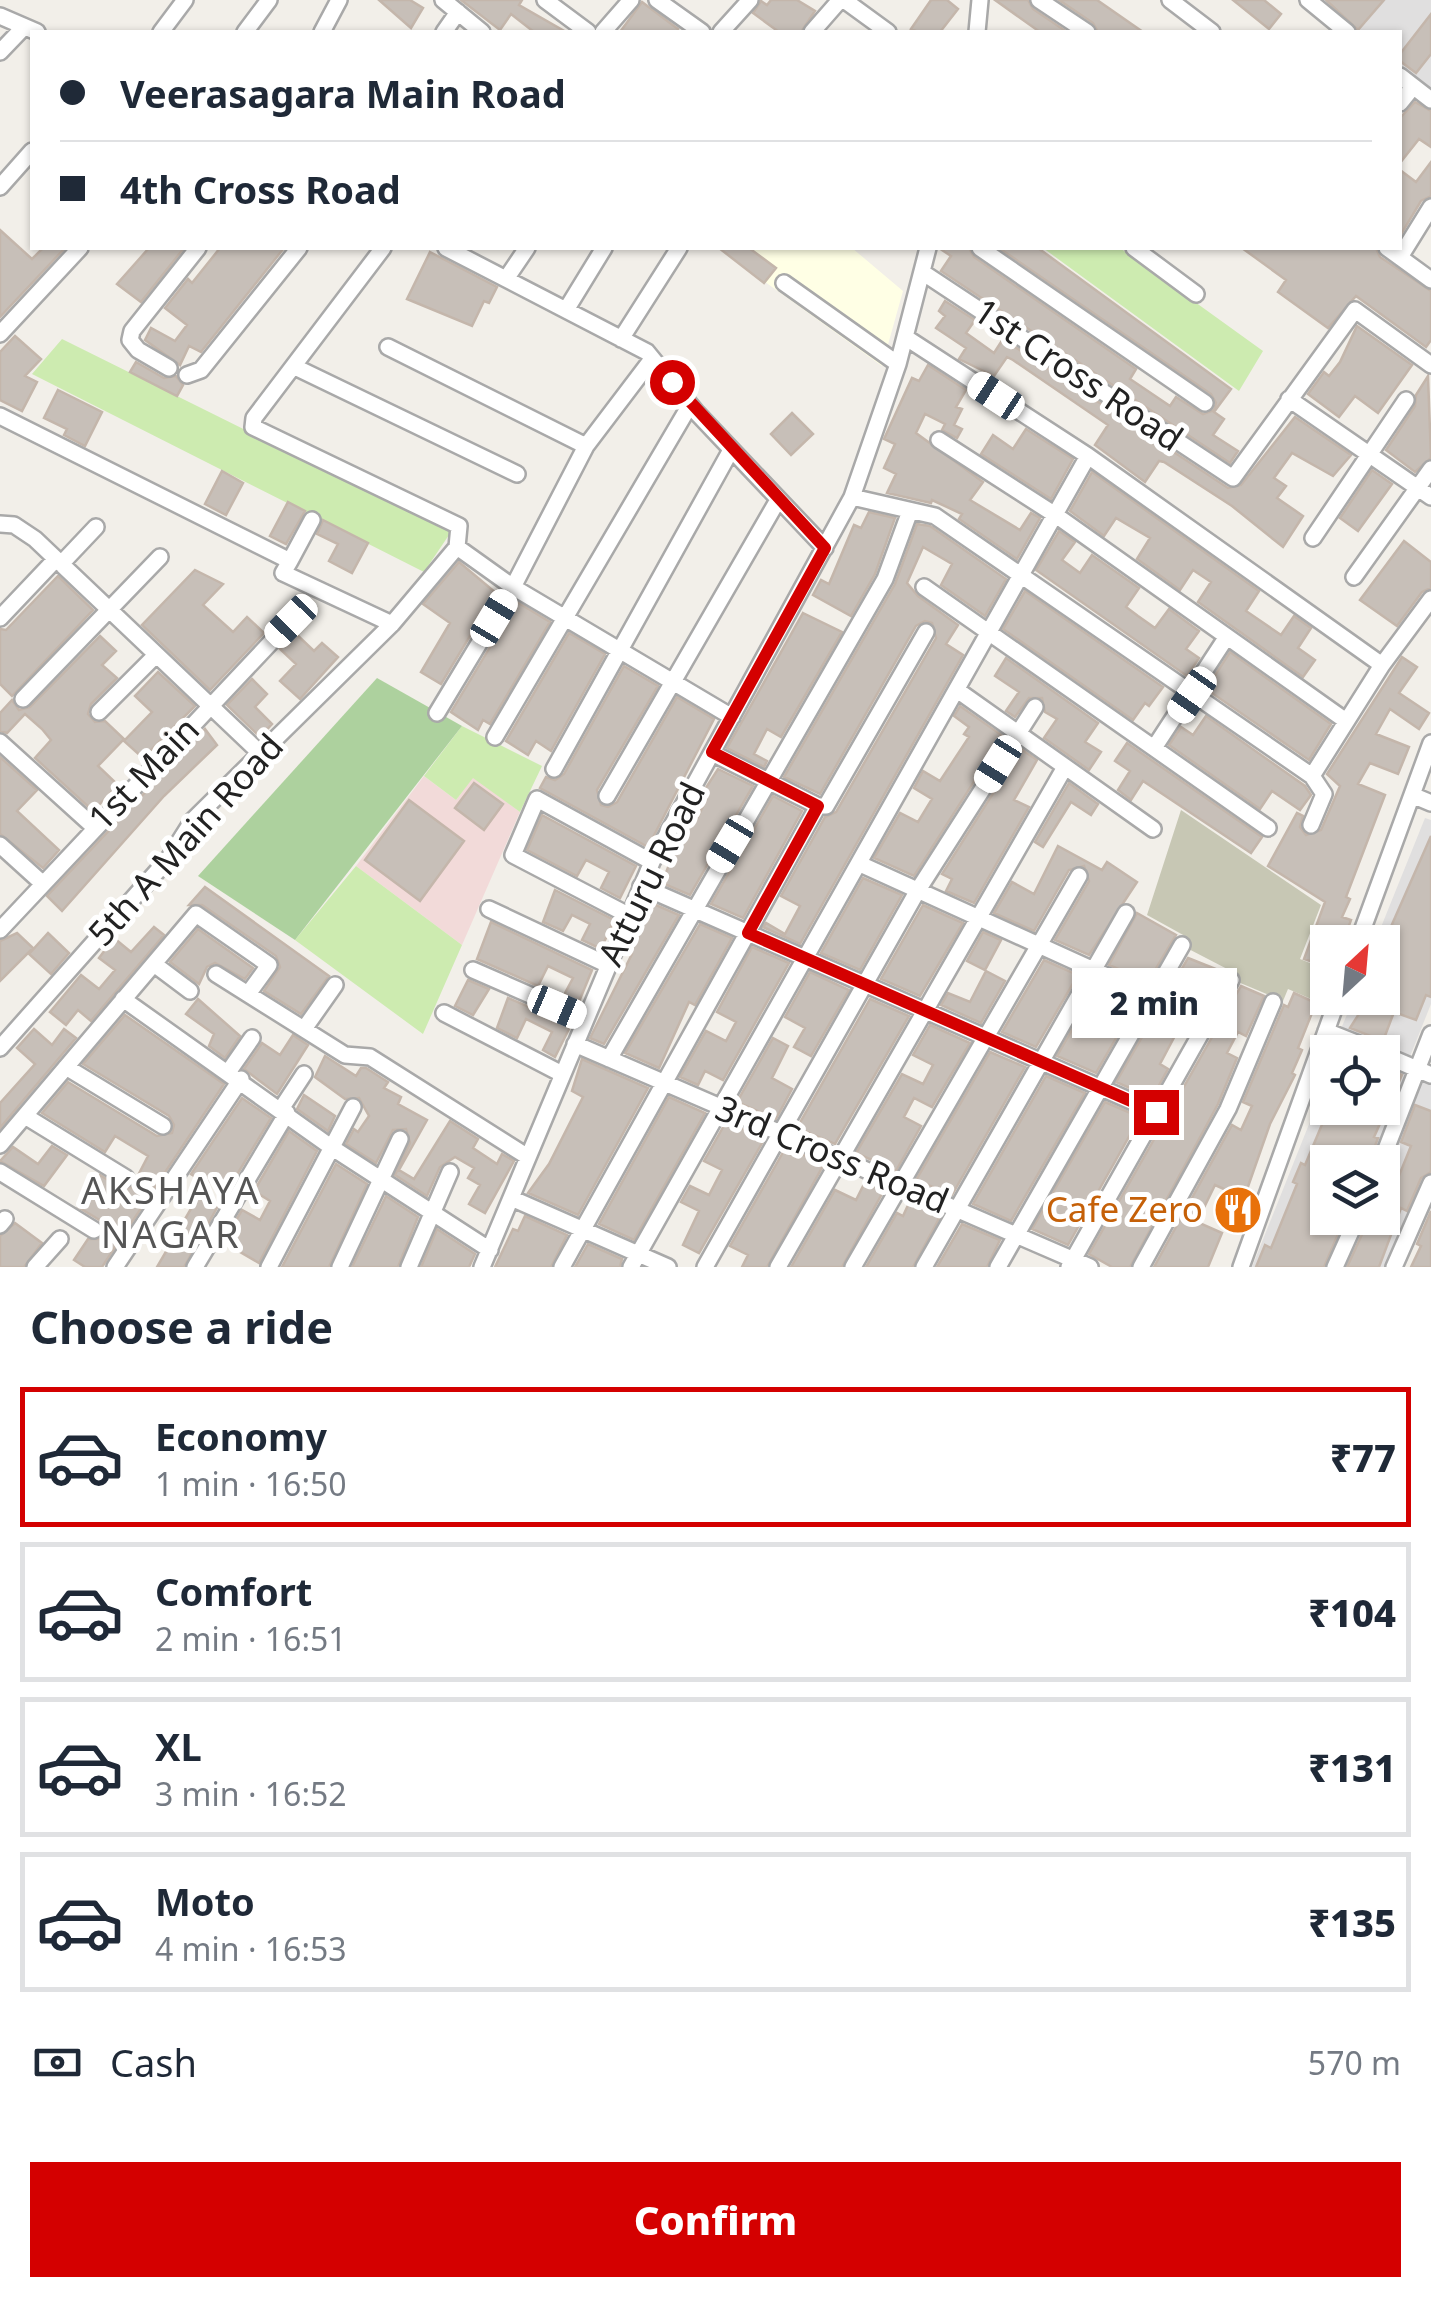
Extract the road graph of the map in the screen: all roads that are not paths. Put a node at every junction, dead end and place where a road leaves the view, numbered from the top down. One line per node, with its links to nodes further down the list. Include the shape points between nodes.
1 (185, 0): 17 (street)
2 (269, 0): 18 (street)
3 (339, 0): 19 (street)
4 (443, 0): 14 (street)
5 (545, 0): 22 (street)
6 (631, 0): 23 (street)
7 (750, 0): 25 (street)
8 (842, 0): 26 (street); 27 (street)
9 (1040, 0): 29 (street)
10 (1170, 0): 30 (street)
11 (1308, 0): 31 (street)
12 (662, 2): 24 (street)
13 (975, 3): 28 (street)
14 (458, 12): 20 (street); 21 (street)
15 (0, 16): 16 (street)
16 (30, 30): 32 (street)
17 (163, 30)
18 (246, 30)
19 (323, 30)
20 (445, 30)
21 (480, 30)
22 (585, 30)
23 (605, 30)
24 (699, 30)
25 (723, 30)
26 (814, 30)
27 (885, 30)
28 (976, 30)
29 (1084, 30)
30 (1209, 30)
31 (1345, 30)
32 (0, 52)
33 (1407, 82): 34 (street)
34 (1431, 100)
35 (30, 154): 36 (street)
36 (0, 187)
37 (1431, 208): 38 (street)
38 (1402, 242)
39 (78, 250): 58 (street)
40 (196, 250): 67 (street, via 132,331 138,350)
41 (297, 250): 68 (street, via 201,370)
42 (381, 250): 66 (street)
43 (452, 250): 52 (street)
44 (527, 250): 52 (street)
45 (603, 250): 57 (street)
46 (678, 250): 61 (street)
47 (927, 250): 51 (street, Atturu Road)
48 (983, 250): 71 (street)
49 (1137, 250): 55 (street)
50 (1394, 252): 53 (street)
51 (922, 272): 60 (street, Atturu Road); 69 (street, 1st Cross Road, via 1233,478)
52 (506, 279): 57 (street)
53 (1431, 280)
54 (784, 283): 64 (street)
55 (1196, 294)
56 (0, 307): 58 (street)
57 (566, 310): 61 (street)
58 (14, 319): 59 (street)
59 (0, 334)
60 (906, 337): 64 (street, Atturu Road); 78 (street)
61 (621, 339): 63 (street)
62 (388, 347): 75 (street)
63 (652, 359): 72 (street); 75 (street)
64 (898, 364): 82 (street, Atturu Road)
65 (1431, 365): 69 (street, via 1355,310)
66 (294, 366): 80 (street); 90 (street, via 253,426 459,526)
67 (169, 368)
68 (186, 376)
69 (1290, 399): 77 (street)
70 (1406, 400): 77 (street)
71 (1205, 403)
72 (690, 405): 76 (street); 102 (street)
73 (0, 416): 94 (street)
74 (939, 440): 85 (street)
75 (586, 446): 97 (street)
76 (731, 450): 83 (street); 108 (street)
77 (1370, 454): 81 (street); 89 (street)
78 (1088, 456): 85 (street, 1st Cross Road); 110 (street)
79 (1431, 469): 81 (street)
80 (518, 474)
81 (1424, 492): 96 (street)
82 (852, 497): 84 (street); 91 (street, Atturu Road)
83 (778, 500): 91 (street); 111 (street)
84 (910, 511): 95 (street, via 936,516); 131 (street, via 886,579)
85 (1057, 516): 95 (street, 1st Cross Road); 107 (street)
86 (312, 520): 94 (street)
87 (0, 524): 93 (street, via 21,529)
88 (96, 527): 93 (street)
89 (1313, 538)
90 (456, 547): 97 (street); 104 (street, 5th A Main Road)
91 (825, 548): 119 (street, Atturu Road)
92 (160, 557): 100 (street)
93 (59, 561): 100 (street); 101 (street)
94 (290, 561): 104 (street, via 283,573)
95 (1024, 574): 106 (street, 1st Cross Road); 113 (street)
96 (1354, 576)
97 (513, 587): 102 (street); 118 (street)
98 (924, 587): 106 (street)
99 (1431, 599): 110 (street)
100 (109, 609): 109 (street); 114 (street)
101 (0, 618)
102 (566, 618): 108 (street); 122 (street)
103 (291, 621): 115 (street, 1st Main)
104 (392, 624): 126 (street, 5th A Main Road)
105 (926, 632): 135 (street, via 826,806)
106 (990, 633): 112 (street, 1st Cross Road); 125 (street)
107 (1226, 638): 113 (street); 120 (street)
108 (618, 649): 111 (street); 129 (street)
109 (156, 654): 115 (street); 117 (street)
110 (1382, 665): 120 (street)
111 (670, 682): 119 (street); 133 (street)
112 (957, 690): 121 (street); 142 (street, 1st Cross Road)
113 (1192, 695): 125 (street); 130 (street)
114 (22, 699)
115 (210, 706): 126 (street); 137 (street, 1st Main)
116 (1035, 707): 121 (street)
117 (99, 712)
118 (437, 712)
119 (732, 717): 127 (street, Atturu Road)
120 (1346, 722): 130 (street)
121 (1018, 733): 128 (street); 146 (street)
122 (496, 737)
123 (0, 742): 137 (street)
124 (1431, 743): 132 (street)
125 (1154, 748): 138 (street)
126 (259, 752): 183 (street, 5th A Main Road)
127 (712, 752): 131 (street); 141 (street, Atturu Road)
128 (1066, 767): 139 (street); 151 (street)
129 (554, 770)
130 (1312, 776): 136 (street, via 1324,794)
131 (767, 780): 135 (street); 147 (street)
132 (1412, 795): 134 (street); 152 (street)
133 (608, 796)
134 (1431, 803)
135 (818, 806): 154 (street)
136 (1311, 826)
137 (94, 827): 144 (street, 1st Main)
138 (1268, 828)
139 (1153, 829)
140 (0, 845): 144 (street)
141 (652, 862): 145 (street, Atturu Road); 150 (street, via 537,798 513,855)
142 (860, 864): 146 (street); 157 (street, 1st Cross Road)
143 (1079, 876): 155 (street)
144 (42, 884): 153 (street, 1st Main)
145 (641, 886): 147 (street); 150 (street, Atturu Road)
146 (918, 890): 151 (street); 164 (street)
147 (692, 908): 154 (street); 184 (street)
148 (490, 909): 159 (street)
149 (1126, 913): 161 (street)
150 (628, 916): 159 (street, Atturu Road)
151 (977, 917): 155 (street); 171 (street)
152 (1364, 925)
153 (0, 930)
154 (748, 933): 157 (street); 192 (street)
155 (1039, 943): 161 (street); 180 (street)
156 (1182, 945): 168 (street)
157 (806, 958): 164 (street); 195 (street, 1st Cross Road)
158 (154, 964): 166 (street); 167 (street, via 196,914 270,964); 169 (street)
159 (608, 964): 174 (street, Atturu Road)
160 (473, 970): 174 (street)
161 (1094, 970): 168 (street); 186 (street)
162 (216, 974): 167 (street)
163 (1231, 980): 175 (street)
164 (865, 984): 171 (street); 200 (street)
165 (335, 985): 176 (street)
166 (190, 992)
167 (248, 994): 176 (street)
168 (1151, 996): 175 (street); 193 (street)
169 (123, 999): 187 (street); 191 (street)
170 (1273, 1002): 239 (street, via 1228,1109)
171 (924, 1010): 180 (street); 206 (street)
172 (444, 1014): 190 (street)
173 (1332, 1015): 177 (street)
174 (585, 1019): 182 (street, Atturu Road)
175 (1206, 1021): 197 (street)
176 (304, 1029): 205 (street, via 345,1055 370,1058)
177 (1326, 1031): 179 (street); 240 (street)
178 (1431, 1034): 188 (street)
179 (1336, 1035)
180 (984, 1037): 186 (street); 212 (street)
181 (252, 1038): 191 (street)
182 (575, 1044): 184 (street, 3rd Cross Road); 190 (street, Atturu Road)
183 (0, 1048)
184 (610, 1059): 192 (street, 3rd Cross Road)
185 (1400, 1061): 188 (street)
186 (1041, 1062): 193 (street); 214 (street)
187 (66, 1067): 198 (street); 199 (street)
188 (1425, 1072): 203 (street)
189 (304, 1074): 196 (street)
190 (562, 1074): 205 (street, Atturu Road)
191 (235, 1075): 196 (street); 225 (street)
192 (664, 1082): 195 (street, 3rd Cross Road); 216 (street)
193 (1100, 1087): 197 (street); 218 (street)
194 (353, 1107): 204 (street)
195 (722, 1108): 200 (street, 3rd Cross Road); 222 (street, 1st Cross Road)
196 (284, 1111): 204 (street); 226 (street)
197 (1156, 1112): 223 (street)
198 (25, 1116): 202 (street); 209 (street)
199 (163, 1126)
200 (781, 1133): 206 (street, 3rd Cross Road); 233 (street)
201 (400, 1140): 210 (street)
202 (0, 1145)
203 (1390, 1145)
204 (332, 1147): 210 (street); 227 (street)
205 (528, 1156): 213 (street, Atturu Road)
206 (840, 1158): 212 (street, 3rd Cross Road); 234 (street)
207 (0, 1172): 217 (street)
208 (450, 1172): 215 (street)
209 (126, 1178)
210 (381, 1178): 215 (street); 228 (street)
211 (1431, 1184): 242 (street)
212 (900, 1185): 214 (street, 3rd Cross Road); 235 (street)
213 (511, 1198): 216 (street); 221 (street, Atturu Road)
214 (957, 1209): 218 (street, 3rd Cross Road); 236 (street)
215 (432, 1212): 221 (street); 229 (street)
216 (583, 1229): 222 (street); 231 (street)
217 (94, 1230)
218 (1016, 1235): 223 (street, 3rd Cross Road); 237 (street)
219 (1350, 1235): 241 (street)
220 (60, 1239): 224 (street)
221 (490, 1250): 230 (street, Atturu Road)
222 (635, 1260): 232 (street)
223 (1071, 1263): 238 (street, 3rd Cross Road)
224 (35, 1267)
225 (114, 1267)
226 (195, 1267)
227 (268, 1267)
228 (340, 1267)
229 (409, 1267)
230 (482, 1267)
231 (562, 1267)
232 (668, 1267)
233 (704, 1267)
234 (778, 1267)
235 (853, 1267)
236 (924, 1267)
237 (998, 1267)
238 (1090, 1267)
239 (1141, 1267)
240 (1241, 1267)
241 (1335, 1267)
242 (1394, 1267)

